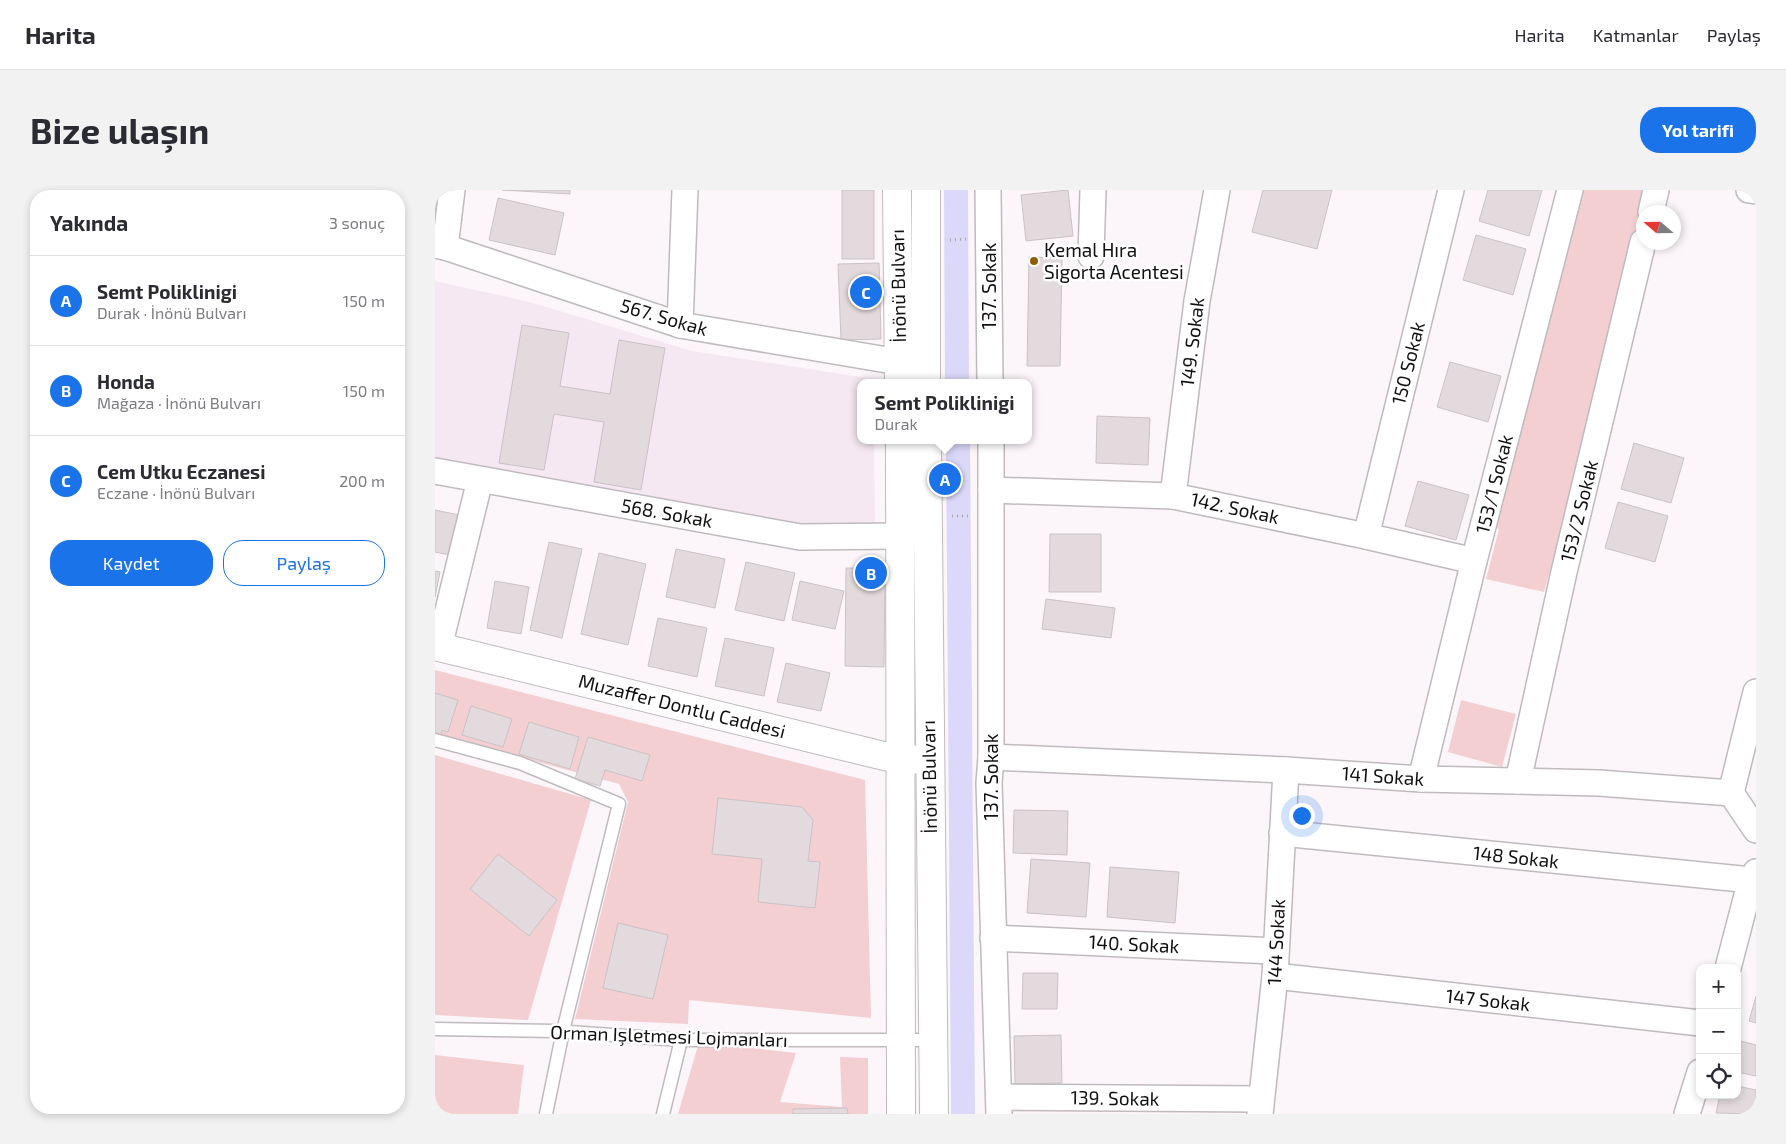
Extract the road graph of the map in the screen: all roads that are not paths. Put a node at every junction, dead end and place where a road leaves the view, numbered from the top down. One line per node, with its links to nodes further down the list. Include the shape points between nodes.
1 (452, 190): 14 (street)
2 (685, 190): 17 (street)
3 (897, 190): 18 (main road, İnönü Bulvarı)
4 (926, 190): 19 (main road, İnönü Bulvarı)
5 (988, 190): 20 (street, 137. Sokak)
6 (1093, 190): 16 (street)
7 (1217, 190): 27 (street, 149. Sokak, via 1197,301)
8 (1451, 190): 29 (street, 150 Sokak)
9 (1570, 190): 30 (street, 153/1 Sokak)
10 (1656, 190): 13 (street)
11 (1749, 190): 12 (street)
12 (1756, 191)
13 (1653, 205)
14 (440, 246): 17 (street, 567. Sokak)
15 (1641, 250): 39 (street, 153/2 Sokak)
16 (1091, 256)
17 (681, 325): 18 (street, 567. Sokak)
18 (899, 372)
19 (927, 379)
20 (990, 379)
21 (900, 444): 28 (main road, İnönü Bulvarı)
22 (927, 444): 36 (main road, İnönü Bulvarı)
23 (991, 444): 26 (street, 137. Sokak)
24 (435, 471): 25 (street, 568. Sokak)
25 (480, 480): 28 (street, 568. Sokak, via 800,538); 31 (street)
26 (991, 490): 27 (street, 142. Sokak); 34 (street, 137. Sokak)
27 (1173, 496): 29 (street, 142. Sokak)
28 (901, 536): 35 (main road, İnönü Bulvarı)
29 (1366, 536): 30 (street, 142. Sokak)
30 (1474, 561): 38 (street, 153/1 Sokak)
31 (437, 646): 35 (main road, Muzaffer Dontlu Caddesi)
32 (1756, 692): 40 (street)
33 (435, 740): 50 (lane, via 520,763 619,804)
34 (991, 756): 37 (street, 141 Sokak); 44 (street, 137. Sokak)
35 (901, 760): 36 (main road, Muzaffer Dontlu Caddesi); 53 (main road, İnönü Bulvarı)
36 (929, 760): 52 (main road, İnönü Bulvarı)
37 (1286, 770): 38 (street, 141 Sokak); 42 (street, 144 Sokak)
38 (1421, 779): 39 (street, 141 Sokak)
39 (1518, 781): 40 (street, 141 Sokak, via 1599,783)
40 (1731, 793): 41 (street)
41 (1756, 830)
42 (1282, 833): 43 (street, 148 Sokak); 45 (street, 144 Sokak)
43 (1753, 876): 46 (street)
44 (993, 938): 45 (street, 140. Sokak); 55 (street, 137. Sokak)
45 (1275, 951): 47 (street, 144 Sokak)
46 (1729, 964)
47 (1275, 976): 48 (street, 147 Sokak); 56 (street, 144 Sokak)
48 (1696, 1023)
49 (435, 1030): 50 (lane, Orman Işletmesi Lojmanları)
50 (563, 1031): 51 (lane, Orman Işletmesi Lojmanları); 57 (lane)
51 (681, 1040): 53 (lane, Orman Işletmesi Lojmanları); 58 (lane)
52 (933, 1040): 53 (lane, Orman Işletmesi Lojmanları); 60 (main road, İnönü Bulvarı)
53 (902, 1041): 59 (main road, İnönü Bulvarı)
54 (1696, 1085): 61 (street)
55 (999, 1105): 56 (street, 139. Sokak)
56 (1261, 1107)
57 (546, 1114)
58 (663, 1114)
59 (901, 1114)
60 (934, 1114)
61 (1687, 1114)

